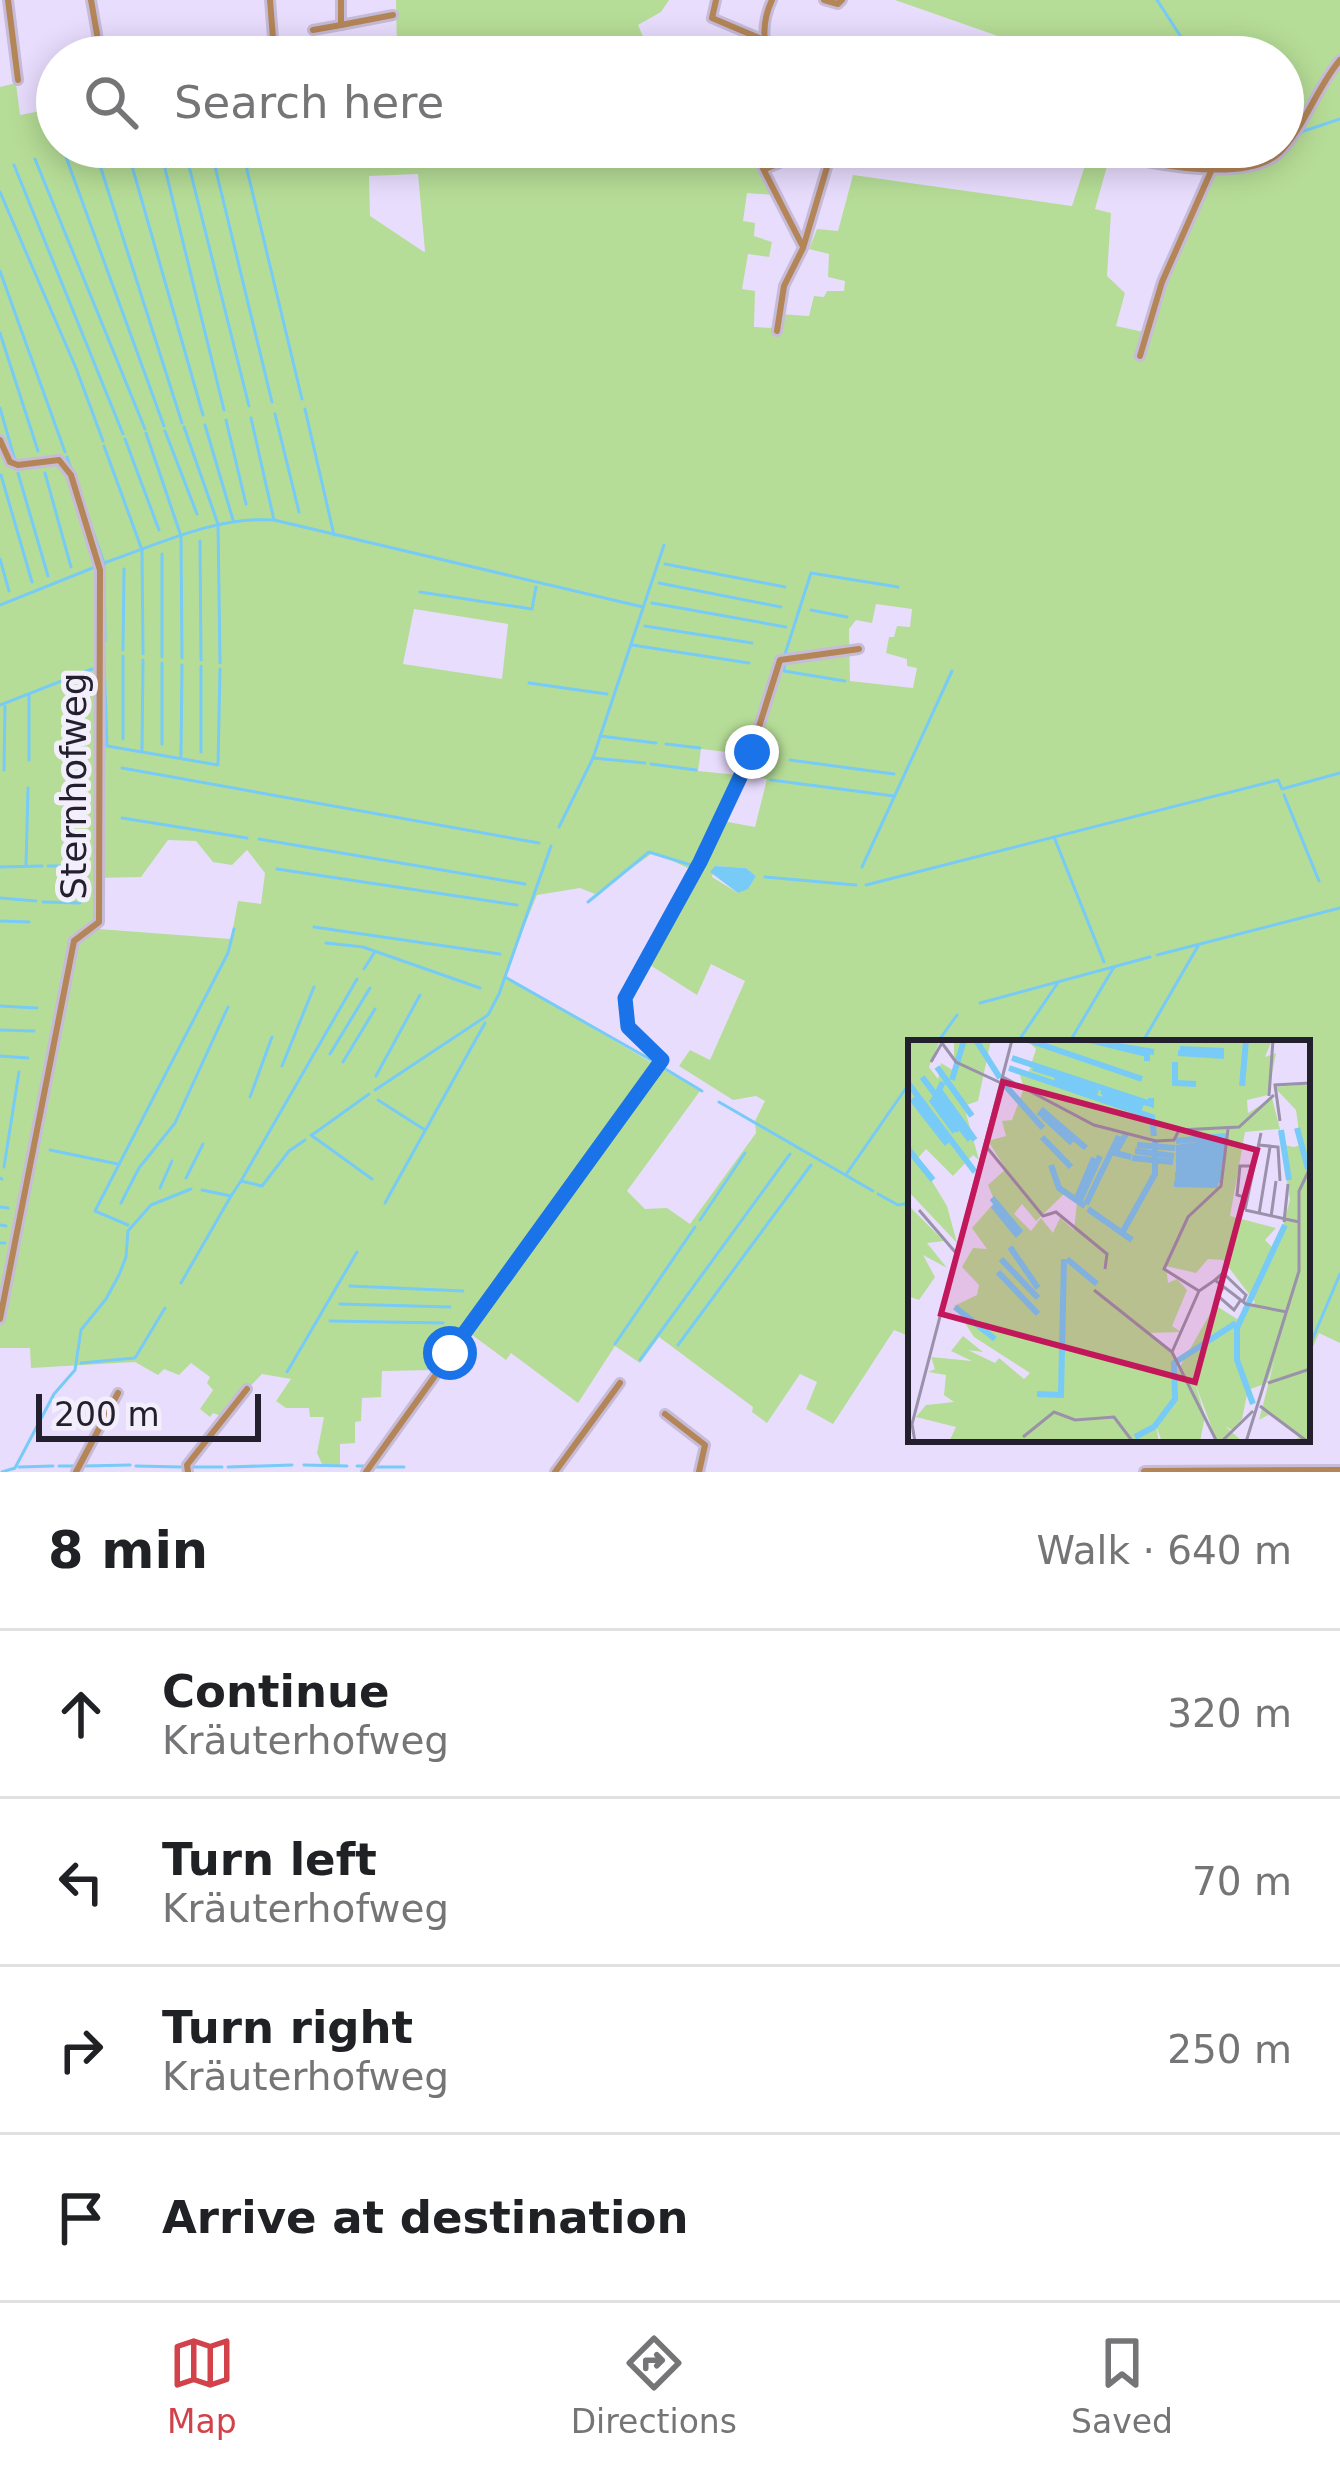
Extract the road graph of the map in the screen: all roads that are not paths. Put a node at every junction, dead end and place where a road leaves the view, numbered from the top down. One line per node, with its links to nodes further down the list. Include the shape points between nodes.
1 (8, 0): 17 (street)
2 (92, 0): 12 (street)
3 (270, 0): 13 (street)
4 (341, 0): 10 (street)
5 (716, 0): 14 (street, via 712,18)
6 (772, 0): 15 (street)
7 (824, 0): 8 (street)
8 (842, 0)
9 (393, 15): 10 (street)
10 (341, 25): 11 (street)
11 (313, 30)
12 (97, 36)
13 (273, 36)
14 (755, 36)
15 (764, 36)
16 (1340, 60): 18 (street)
17 (18, 80)
18 (1304, 117)
19 (827, 168): 23 (street)
20 (1213, 168): 21 (street); 25 (street, via 1162,282)
21 (1246, 168)
22 (766, 169): 23 (street)
23 (803, 248): 24 (street, via 784,286)
24 (777, 331)
25 (1140, 356)
26 (0, 440): 28 (street, Sternhofweg, via 18,466 58,460 71,475 100,570 102,747 99,922 74,940)
27 (860, 649): 37 (street, via 779,660 752,752 625,998 628,1027 662,1060)
28 (0, 1319)
29 (620, 1383): 38 (street)
30 (247, 1389): 36 (street)
31 (118, 1394): 35 (street)
32 (665, 1414): 39 (street, via 704,1445)
33 (1315, 1471): 34 (street); 40 (street)
34 (1340, 1471)
35 (76, 1472)
36 (188, 1472)
37 (366, 1472)
38 (555, 1472)
39 (698, 1472)
40 (1145, 1472)

